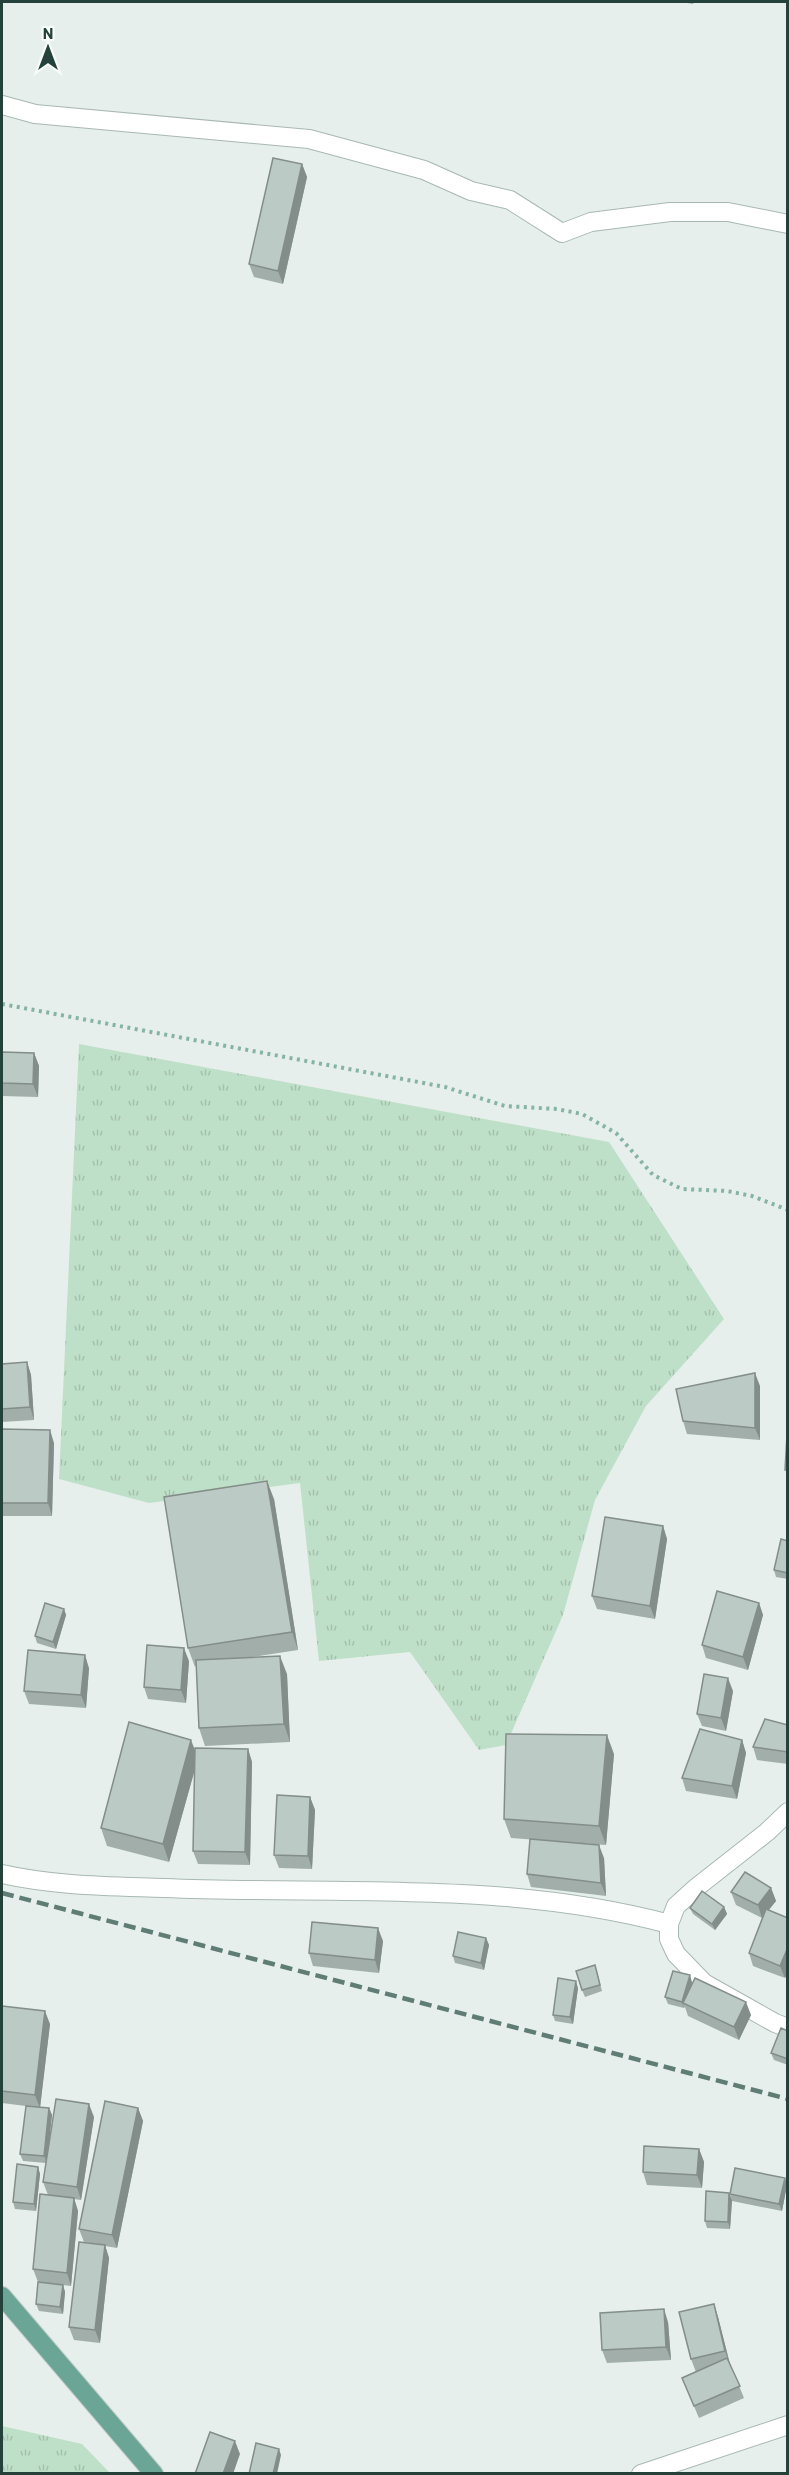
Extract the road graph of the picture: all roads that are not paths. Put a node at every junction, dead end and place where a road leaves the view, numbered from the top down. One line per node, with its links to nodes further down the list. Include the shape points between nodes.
1 (2, 105): 2 (street, via 35,114 309,139 424,170 471,191 510,200 562,233 591,222 670,212 728,212)
2 (788, 224)
3 (788, 1812): 5 (street, via 676,1906)
4 (2, 1874): 5 (street, via 34,1881 92,1885 518,1899 584,1905)
5 (669, 1924): 6 (street, via 669,1939 676,1954 704,1983)
6 (788, 2028)
7 (2, 2296): 9 (main road)
8 (788, 2425): 10 (street)
9 (154, 2474)
10 (641, 2474)

